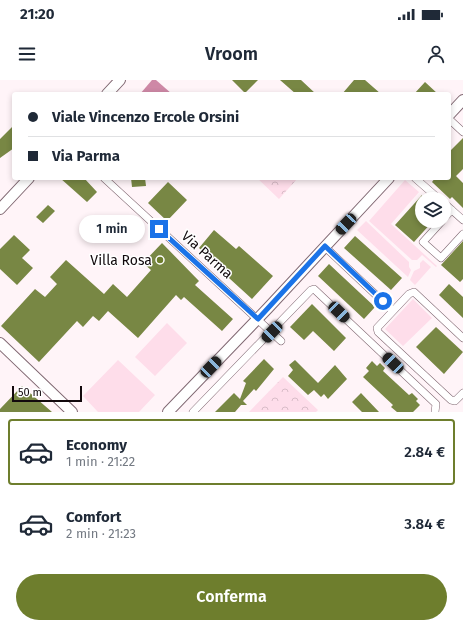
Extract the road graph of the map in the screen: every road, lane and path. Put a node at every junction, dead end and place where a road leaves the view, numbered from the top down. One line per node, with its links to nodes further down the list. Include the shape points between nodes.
1 (120, 80): 2 (street)
2 (109, 92)
3 (463, 100): 4 (street)
4 (451, 112)
5 (451, 121): 6 (street)
6 (463, 132)
7 (27, 180): 12 (street)
8 (106, 180): 19 (street, Via Parma)
9 (388, 180): 17 (street)
10 (417, 180): 11 (street)
11 (431, 192)
12 (0, 210)
13 (452, 210): 14 (street)
14 (463, 220)
15 (436, 228): 16 (street, via 423,242 441,258)
16 (463, 234)
17 (325, 246): 18 (street); 19 (street)
18 (393, 311): 21 (street, via 408,294 414,292); 24 (street, via 377,328 378,332 451,400 455,401)
19 (258, 319): 20 (street, Via Parma); 26 (street)
20 (272, 332): 22 (street, Via Parma); 27 (street); 28 (street, via 311,290 317,291 436,404)
21 (463, 338)
22 (281, 341)
23 (0, 343): 25 (street)
24 (463, 393)
25 (72, 412)
26 (168, 412)
27 (193, 412)
28 (435, 412)

